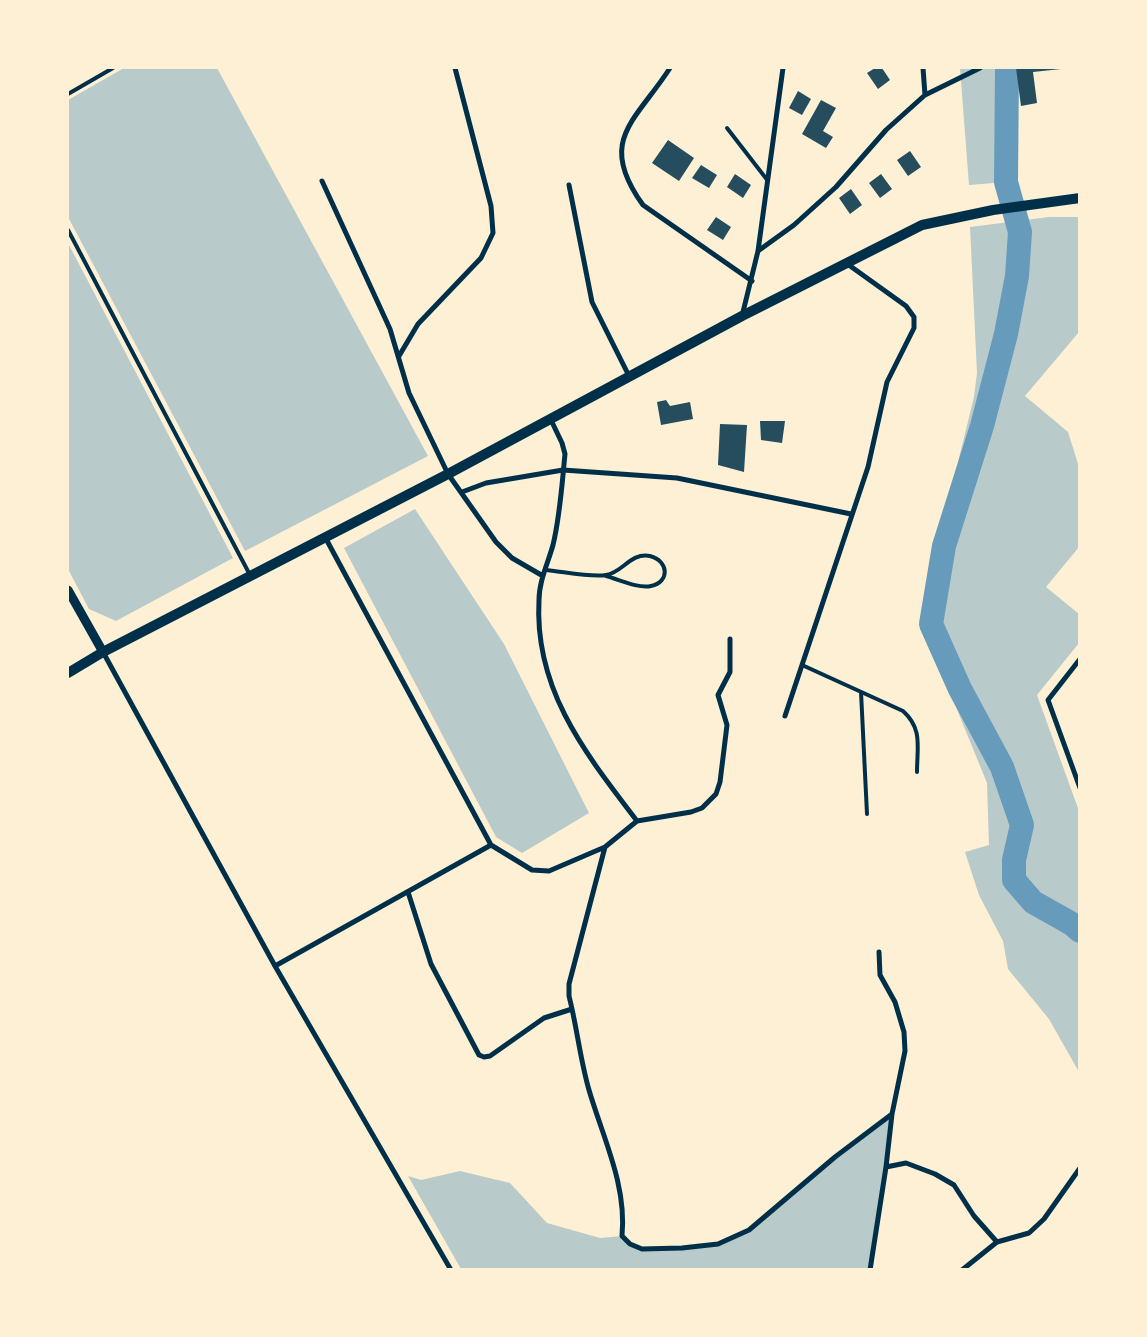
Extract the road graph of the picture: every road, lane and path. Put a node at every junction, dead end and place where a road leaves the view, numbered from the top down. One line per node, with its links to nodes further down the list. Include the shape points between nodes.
1 (113, 68): 7 (lane)
2 (455, 68): 19 (street, via 491,206 493,233 482,258 418,324)
3 (670, 68): 17 (street, via 628,124 622,144 622,166 630,188 643,205)
4 (783, 68): 11 (street)
5 (923, 68): 8 (street)
6 (980, 68): 8 (street)
7 (68, 94)
8 (925, 94): 15 (street, via 886,130 836,188)
9 (727, 128): 11 (lane)
10 (322, 181): 19 (street, via 390,329)
11 (768, 181): 15 (street)
12 (569, 185): 20 (street, via 592,302)
13 (1080, 198): 16 (main road, via 992,210 922,225)
14 (68, 230): 29 (lane)
15 (758, 251): 17 (street)
16 (845, 262): 18 (main road); 25 (street, via 906,306 914,317 914,328 887,382 868,467)
17 (752, 281): 18 (street)
18 (742, 316): 20 (main road)
19 (399, 356): 23 (street, via 408,393)
20 (629, 376): 21 (main road)
21 (551, 420): 22 (street, via 565,454); 23 (main road)
22 (564, 470): 24 (street, via 486,483); 25 (street, via 677,478); 27 (street, via 553,544)
23 (448, 474): 24 (street); 26 (main road)
24 (462, 492): 27 (street, via 496,542 512,558)
25 (851, 514): 34 (street)
26 (325, 537): 29 (main road); 42 (street)
27 (544, 573): 28 (lane); 41 (street, via 538,599 539,638 551,687 588,756)
28 (606, 576): 28 (lane, via 636,557 650,556 660,561 666,571 665,577 649,587)
29 (251, 577): 32 (main road)
30 (70, 594): 32 (street)
31 (730, 639): 41 (street, via 730,672 718,695 727,732 716,794 702,808 691,812)
32 (103, 652): 35 (main road); 46 (street)
33 (1080, 659): 39 (street, via 1048,700)
34 (802, 665): 36 (lane); 37 (street)
35 (68, 672)
36 (861, 692): 38 (lane, via 903,711 913,720 917,730); 40 (lane)
37 (785, 716)
38 (917, 772)
39 (1080, 788)
40 (867, 814)
41 (637, 821): 43 (street)
42 (491, 845): 43 (street, via 532,870 549,871); 44 (street)
43 (605, 847): 47 (street, via 569,984)
44 (408, 892): 46 (street); 47 (street, via 431,964 478,1055 490,1056 544,1018)
45 (878, 952): 48 (street, via 880,975 895,1002 904,1032 905,1051)
46 (275, 966): 52 (street)
47 (572, 1009): 48 (street, via 589,1090 622,1192 622,1236 642,1249 718,1244 749,1230 835,1157)
48 (892, 1114): 49 (street)
49 (886, 1167): 51 (street, via 906,1163 954,1185 974,1216); 53 (street)
50 (1080, 1168): 51 (street, via 1044,1219 1029,1233)
51 (997, 1242): 54 (street)
52 (451, 1270)
53 (870, 1270)
54 (962, 1270)

